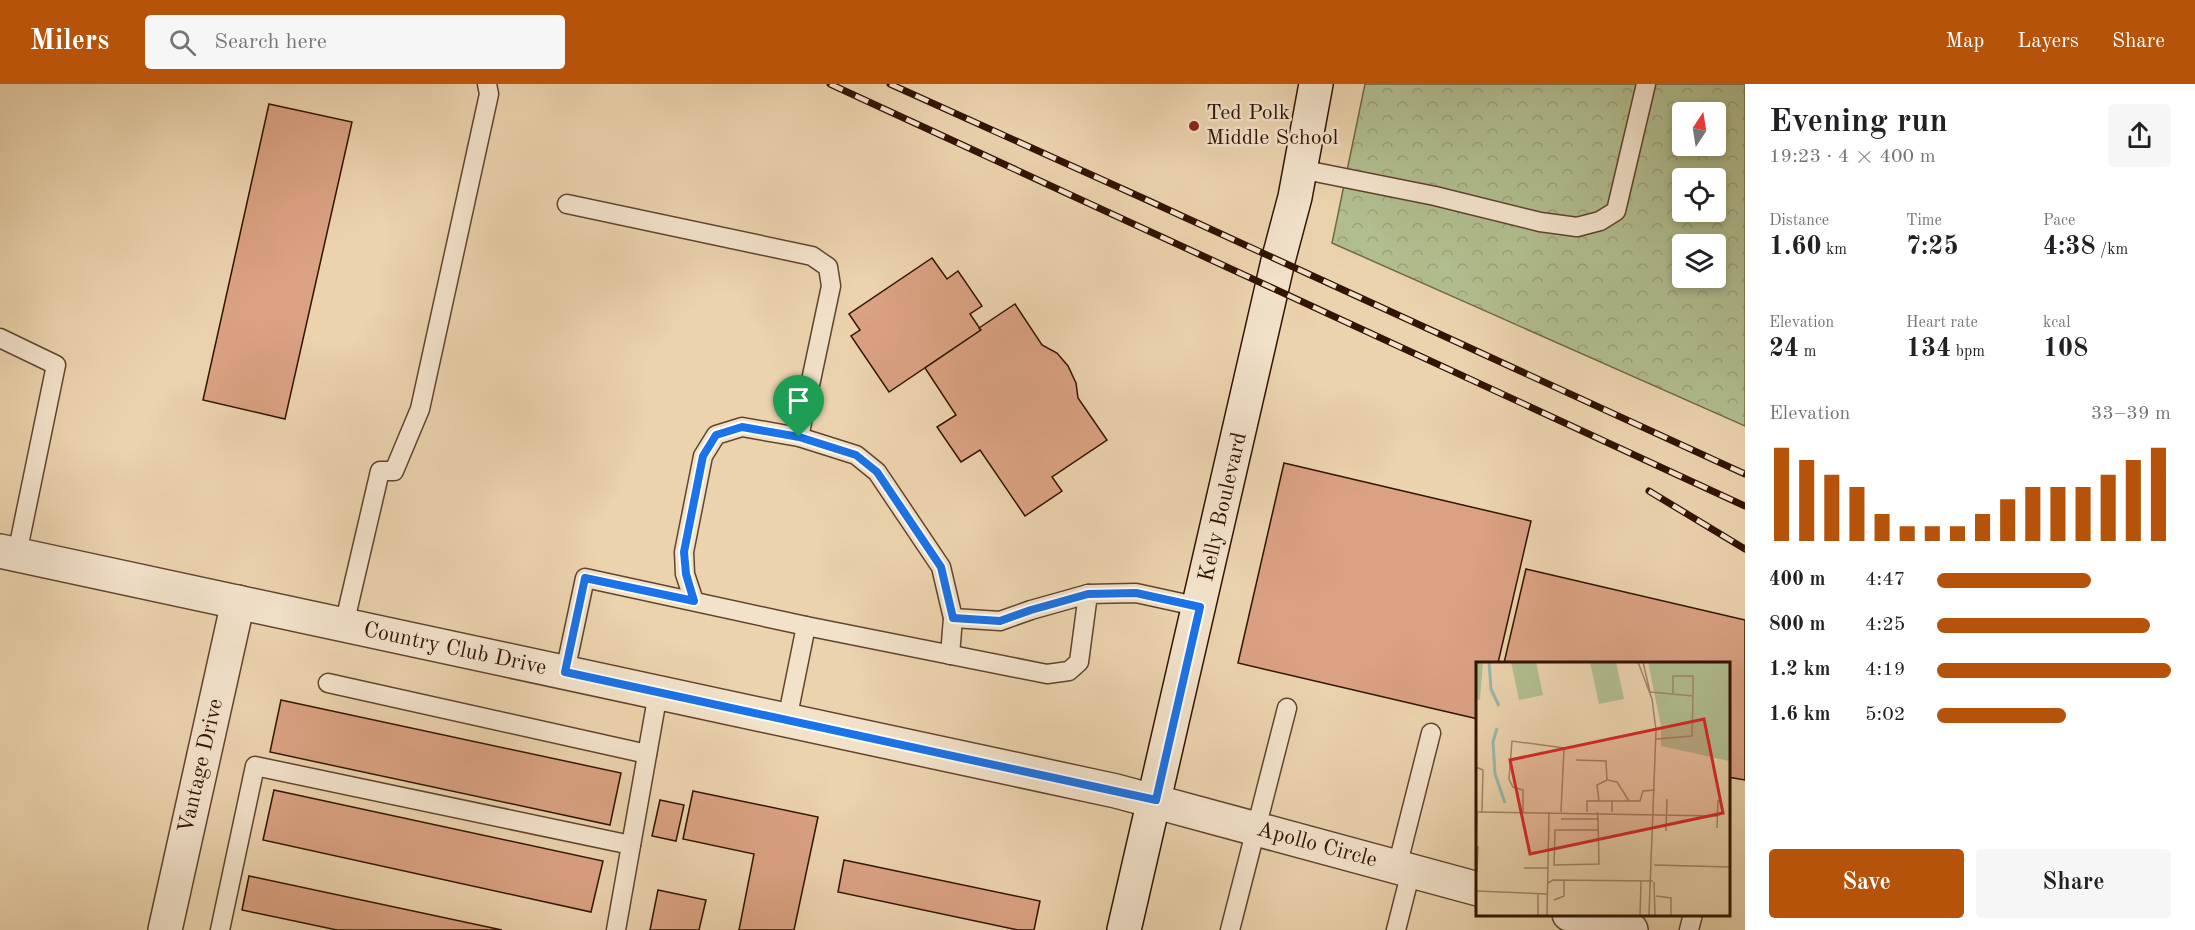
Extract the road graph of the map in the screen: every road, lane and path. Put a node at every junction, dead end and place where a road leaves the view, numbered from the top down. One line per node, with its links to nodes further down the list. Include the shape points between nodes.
1 (487, 84): 14 (lane, via 489,94 420,409 394,471 380,471)
2 (1316, 84): 4 (street, Kelly Boulevard)
3 (1646, 84): 4 (lane, via 1616,210 1600,221 1577,227)
4 (1300, 169): 12 (street, Kelly Boulevard)
5 (567, 204): 7 (lane, via 812,256 828,267 831,286)
6 (0, 338): 8 (lane, via 56,365)
7 (799, 437): 10 (lane, via 742,427 716,435 703,456 684,552); 13 (lane, via 856,455 877,472 941,567)
8 (9, 553): 11 (street, Country Club Drive)
9 (1088, 594): 12 (lane, via 1136,593); 13 (lane, via 1000,621); 16 (lane, via 1078,662 1068,671 1047,674)
10 (694, 601): 15 (lane); 17 (lane, via 585,578)
11 (238, 602): 14 (street, Country Club Drive); 31 (street, Vantage Drive)
12 (1200, 607): 24 (street, Kelly Boulevard)
13 (953, 618): 16 (lane)
14 (344, 625): 17 (street, Country Club Drive)
15 (806, 626): 16 (lane); 21 (lane)
16 (950, 655)
17 (565, 672): 19 (street, Country Club Drive)
18 (328, 683): 23 (lane)
19 (658, 693): 21 (street, Country Club Drive); 23 (lane)
20 (1287, 708): 25 (lane)
21 (787, 720): 24 (street, Country Club Drive)
22 (1431, 733): 27 (lane)
23 (647, 754): 26 (lane)
24 (1156, 800): 25 (street, Apollo Circle); 34 (street, Kelly Boulevard)
25 (1257, 829): 27 (street, Apollo Circle); 35 (lane)
26 (631, 845): 32 (lane, via 255,766); 33 (lane)
27 (1404, 869): 28 (street, Apollo Circle); 36 (lane)
28 (1476, 888)
29 (1693, 915): 38 (lane)
30 (1571, 919): 37 (street)
31 (165, 930)
32 (220, 930)
33 (616, 930)
34 (1124, 930)
35 (1230, 930)
36 (1396, 930)
37 (1631, 930)
38 (1689, 930)

